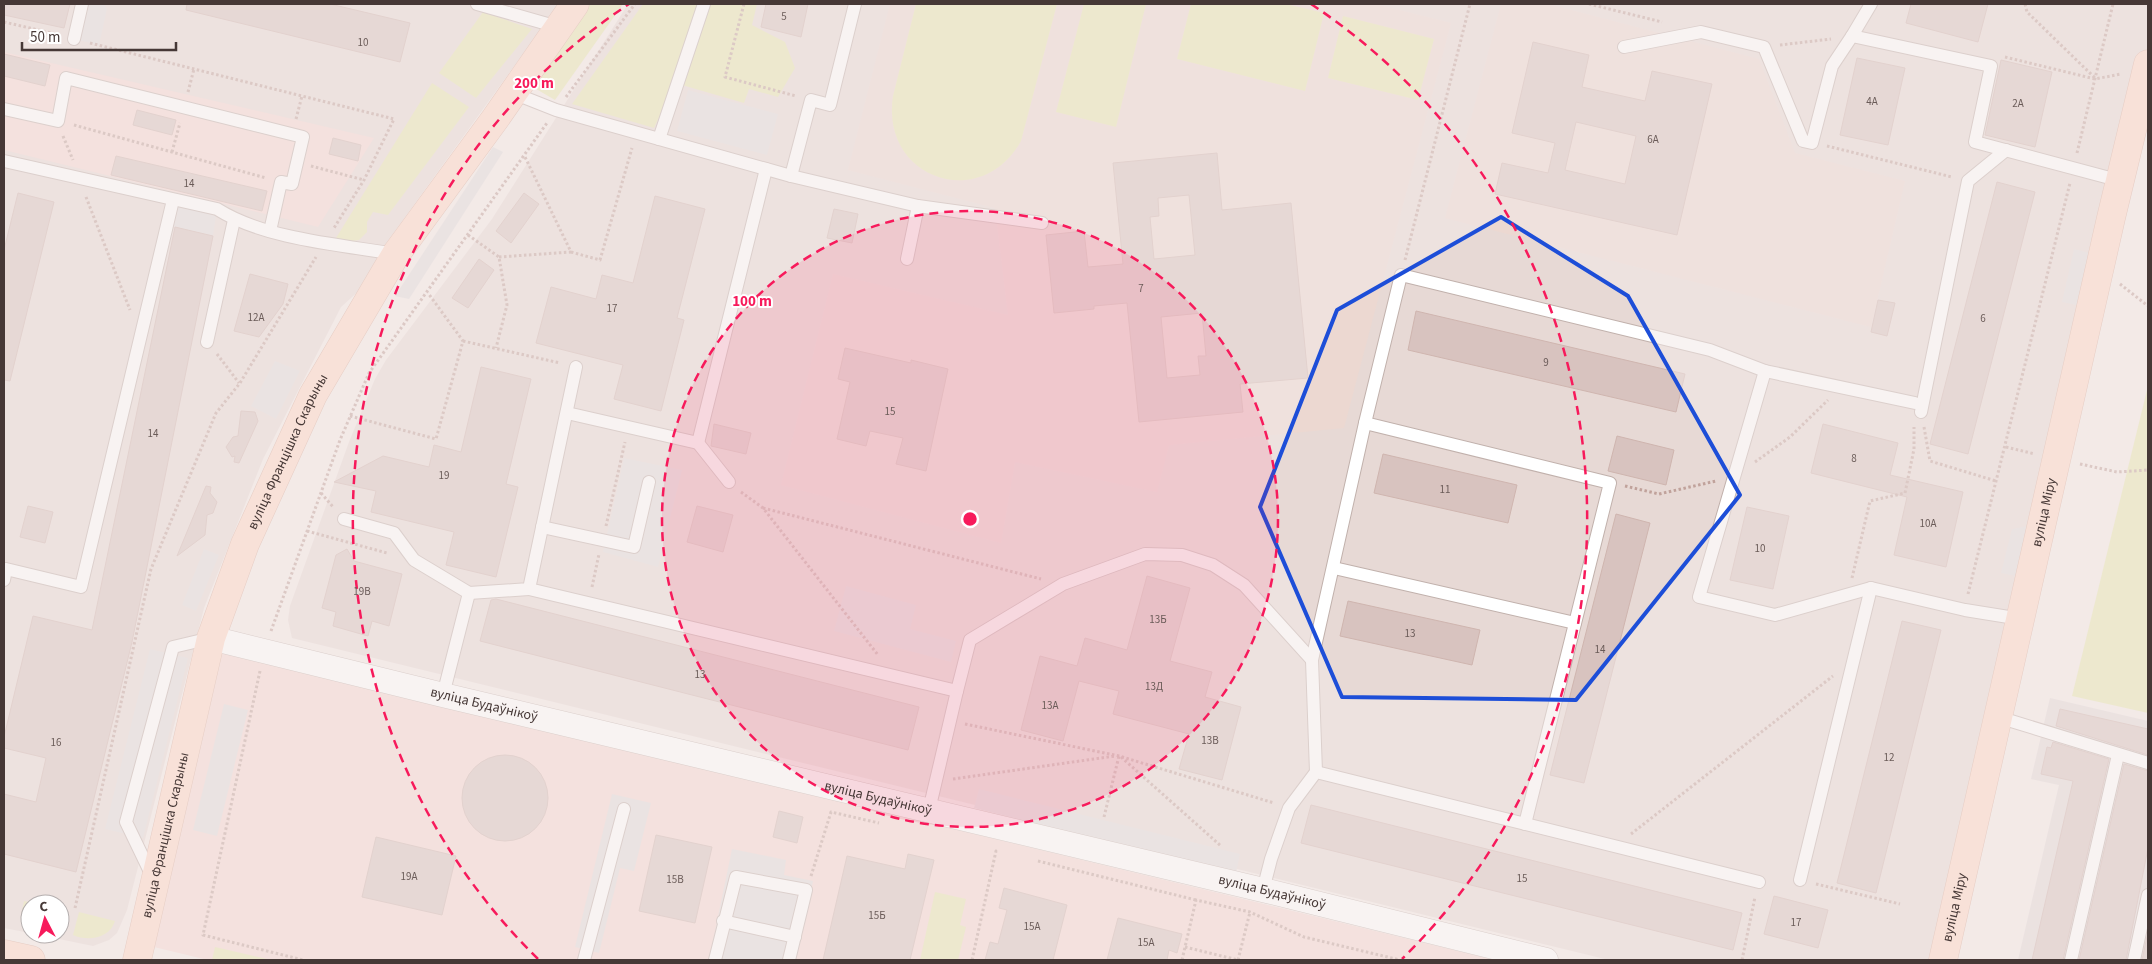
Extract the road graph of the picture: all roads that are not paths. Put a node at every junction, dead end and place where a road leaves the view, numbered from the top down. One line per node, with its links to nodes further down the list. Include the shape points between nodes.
1 (82, 4): 9 (lane)
2 (477, 4): 7 (lane)
3 (575, 4): 7 (main road, вуліца Францішка Скарыны)
4 (704, 4): 14 (lane)
5 (855, 4): 18 (lane, via 830,105 811,100)
6 (1871, 4): 8 (lane)
7 (558, 26): 12 (main road, вуліца Францішка Скарыны)
8 (1852, 36): 10 (lane, via 1832,66 1812,143 1804,141 1764,47 1701,32); 15 (lane, via 1991,66 1975,142)
9 (74, 39)
10 (1624, 47)
11 (2148, 64): 19 (main road, вуліца Міру)
12 (513, 93): 14 (lane, via 556,110); 25 (main road, вуліца Францішка Скарыны)
13 (4, 109): 24 (lane, via 58,121 66,78 303,137 292,184 281,182)
14 (659, 139): 17 (lane)
15 (2006, 150): 19 (lane); 30 (lane, via 1968,181)
16 (4, 161): 20 (lane)
17 (766, 169): 18 (lane); 34 (lane)
18 (792, 176): 21 (lane)
19 (2121, 181): 44 (main road, вуліца Міру)
20 (173, 200): 22 (lane, via 217,210); 40 (lane, via 81,587)
21 (918, 206): 23 (lane); 26 (lane)
22 (234, 220): 24 (lane); 27 (lane)
23 (1042, 223)
24 (270, 231): 25 (lane)
25 (396, 254): 46 (main road, вуліца Францішка Скарыны, via 313,396 245,544)
26 (907, 259)
27 (207, 342)
28 (576, 367): 32 (lane)
29 (1765, 371): 30 (lane, via 1918,407); 33 (lane, via 1710,350 1401,274); 41 (lane, via 1699,597 1775,615)
30 (1929, 373): 31 (lane)
31 (1921, 385)
32 (567, 413): 34 (lane); 38 (lane)
33 (1365, 423): 39 (lane); 45 (lane, via 1610,482)
34 (698, 443): 36 (lane)
35 (649, 482): 38 (lane, via 634,547)
36 (729, 482)
37 (344, 519): 43 (lane, via 394,533 414,560)
38 (542, 527): 42 (lane)
39 (1334, 568): 45 (lane); 47 (lane)
40 (4, 572)
41 (1871, 588): 44 (lane, via 1965,610); 57 (lane)
42 (528, 589): 43 (lane); 48 (lane)
43 (469, 593): 49 (lane)
44 (2021, 619): 50 (main road, вуліца Міру)
45 (1575, 623): 56 (lane)
46 (211, 638): 49 (street, вуліца Будаўнікоў); 58 (main road, вуліца Францішка Скарыны); 58 (lane, via 173,648 126,822)
47 (1312, 660): 48 (lane, via 1244,585 1213,565 1182,555 1145,554 1063,584 970,640); 53 (lane)
48 (957, 691): 55 (lane)
49 (443, 695): 55 (street, вуліца Будаўнікоў)
50 (1998, 717): 51 (lane); 71 (main road, вуліца Міру)
51 (2118, 755): 52 (lane); 72 (lane)
52 (2148, 763)
53 (1316, 772): 56 (lane); 60 (lane, via 1289,808)
54 (624, 809): 67 (lane)
55 (929, 810): 60 (street, вуліца Будаўнікоў)
56 (1525, 824): 59 (lane)
57 (1800, 880)
58 (155, 881): 66 (main road, вуліца Францішка Скарыны)
59 (1759, 882)
60 (1263, 890): 70 (street, вуліца Будаўнікоў)
61 (2148, 895): 73 (lane)
62 (724, 921): 63 (lane); 63 (lane, via 736,877 806,890); 68 (lane)
63 (795, 937): 69 (lane)
64 (4, 954): 65 (main road)
65 (32, 960)
66 (137, 960)
67 (584, 960)
68 (715, 960)
69 (789, 960)
70 (1546, 960)
71 (1943, 960)
72 (2071, 960)
73 (2134, 960)

